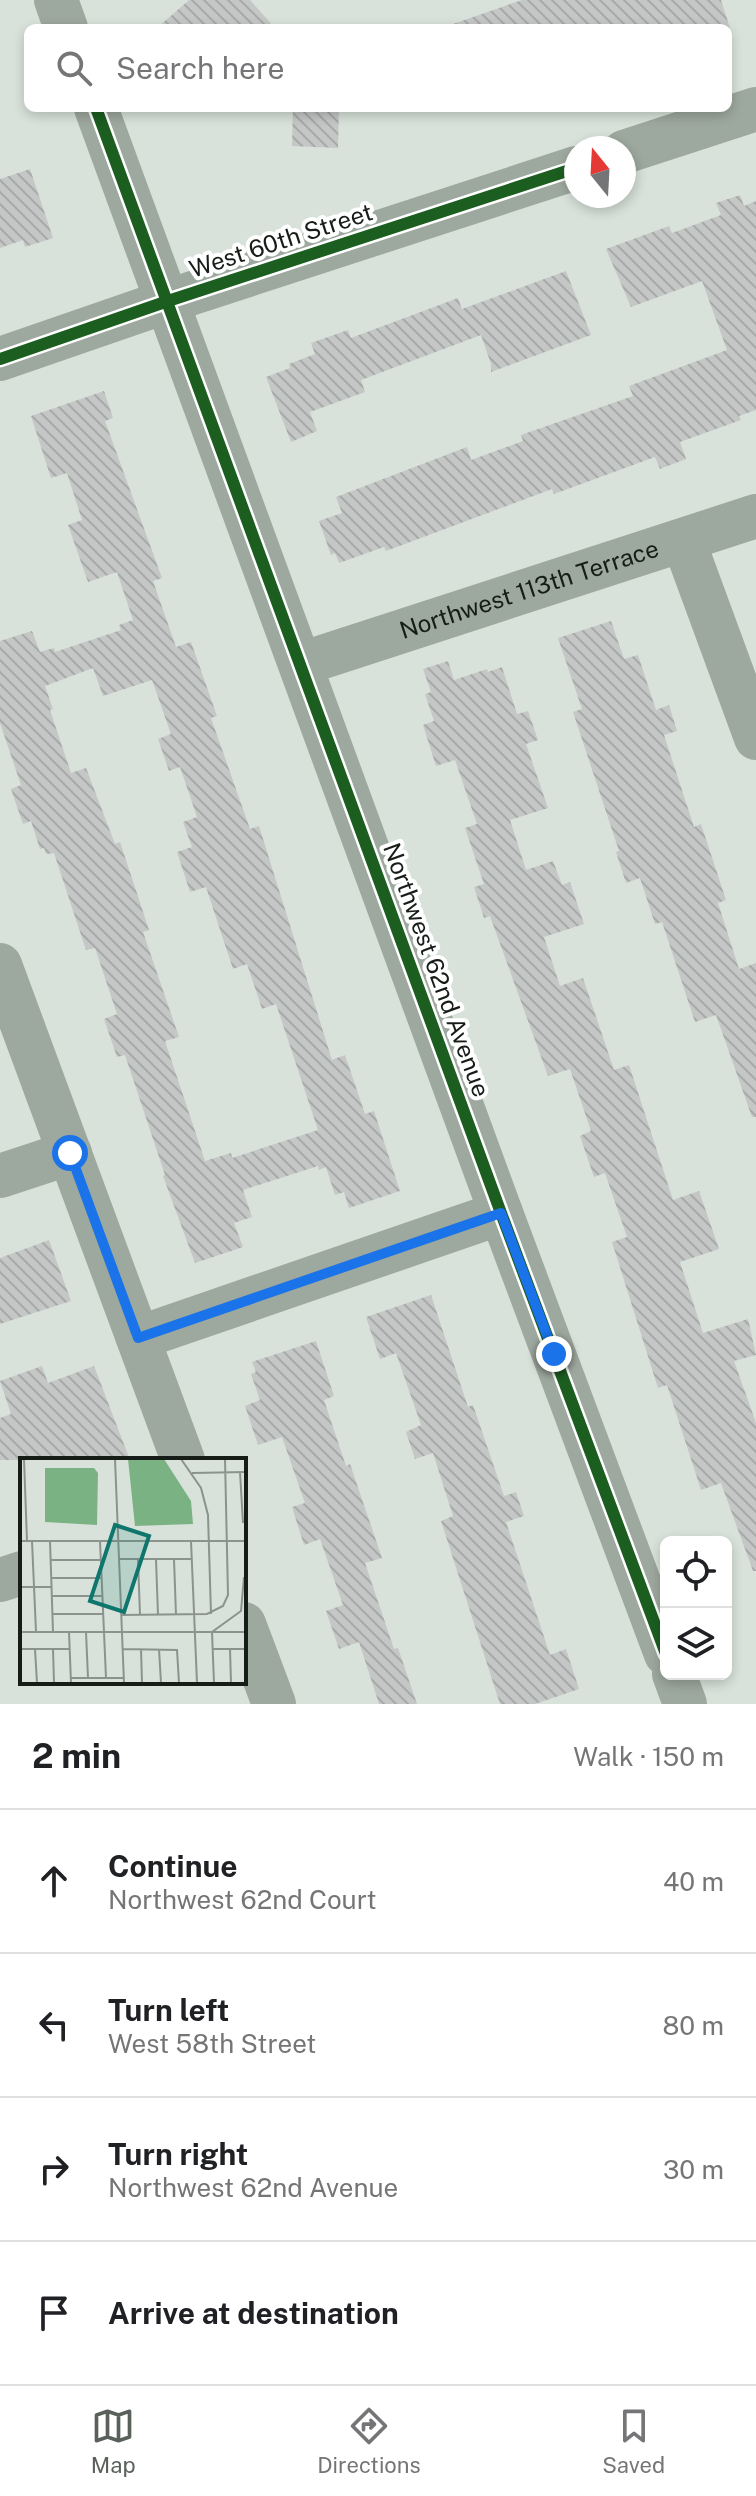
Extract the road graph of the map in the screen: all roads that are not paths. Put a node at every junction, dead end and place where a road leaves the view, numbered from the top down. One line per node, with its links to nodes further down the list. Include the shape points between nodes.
1 (56, 0): 2 (street)
2 (65, 24)
3 (756, 109): 5 (street)
4 (97, 112): 7 (street, Northwest 62nd Avenue)
5 (636, 148)
6 (564, 172): 7 (street, West 60th Street)
7 (168, 301): 8 (street, West 60th Street); 11 (street, Northwest 62nd Avenue)
8 (0, 359)
9 (756, 516): 10 (street, Northwest 113th Terrace)
10 (684, 542): 11 (street, Northwest 113th Terrace); 12 (street)
11 (301, 664): 16 (street, Northwest 62nd Avenue)
12 (756, 738)
13 (0, 965): 14 (street)
14 (70, 1153): 15 (street); 17 (street)
15 (0, 1176)
16 (501, 1213): 17 (street); 22 (street, Northwest 62nd Avenue)
17 (138, 1338): 18 (street)
18 (182, 1458)
19 (20, 1574): 20 (street)
20 (0, 1580)
21 (246, 1629): 24 (street)
22 (660, 1638)
23 (676, 1680): 25 (street)
24 (274, 1704)
25 (685, 1704)

